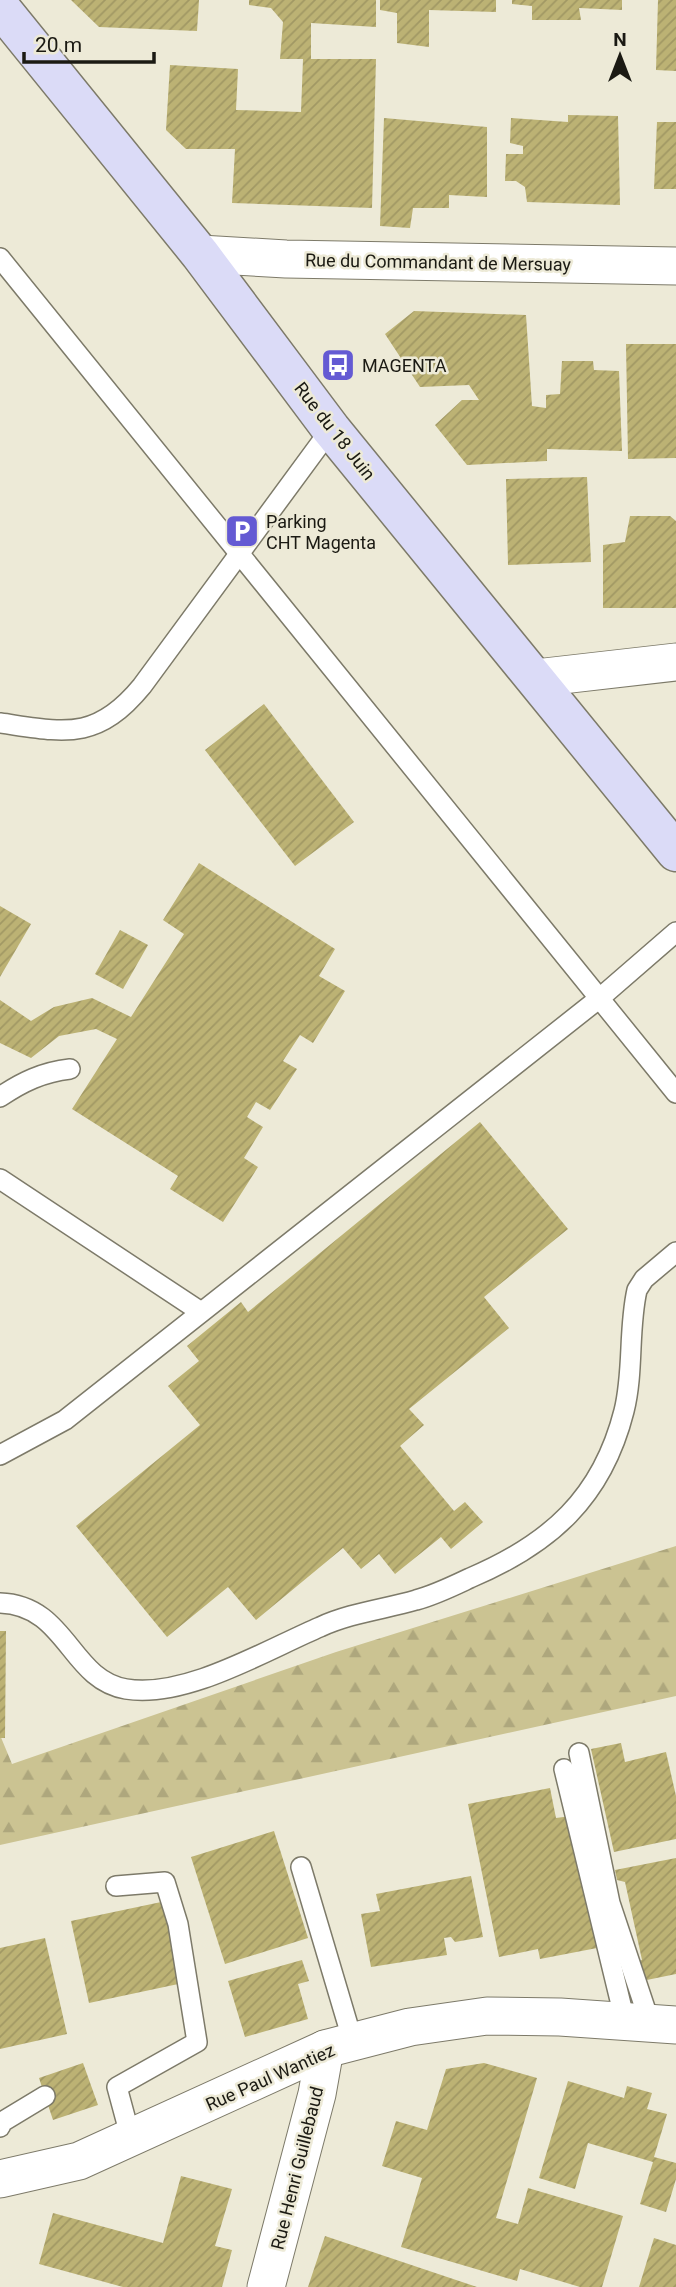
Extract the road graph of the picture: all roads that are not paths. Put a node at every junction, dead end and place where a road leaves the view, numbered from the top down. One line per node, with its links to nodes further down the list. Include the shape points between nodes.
1 (5, 23): 2 (main road, Rue du 18 Juin)
2 (200, 254): 4 (street, Rue du Commandant de Mersuay); 5 (main road, Rue du 18 Juin)
3 (0, 258): 6 (lane)
4 (676, 266)
5 (331, 429): 6 (lane); 8 (main road, Rue du 18 Juin)
6 (240, 554): 9 (lane, via 122,708 87,729 73,731); 12 (lane)
7 (676, 662): 8 (street)
8 (536, 678): 10 (main road, Rue du 18 Juin)
9 (0, 723)
10 (676, 852)
11 (676, 932): 12 (lane)
12 (601, 997): 14 (lane); 18 (lane)
13 (70, 1069): 15 (lane, via 27,1080)
14 (676, 1093)
15 (0, 1097)
16 (0, 1179): 18 (lane)
17 (676, 1252): 20 (lane, via 637,1290 624,1410 592,1487 562,1524 511,1560 419,1600 325,1624 220,1672 185,1683 128,1690 89,1668 37,1612 26,1605)
18 (201, 1312): 19 (lane, via 65,1420)
19 (0, 1455)
20 (0, 1602)
21 (579, 1753): 25 (lane, via 610,1903)
22 (565, 1769): 25 (lane)
23 (300, 1867): 26 (lane)
24 (116, 1886): 29 (lane, via 165,1882 178,1924 197,2042 117,2087)
25 (650, 2023): 26 (street, Rue Paul Wantiez, via 487,2017 410,2026)
26 (339, 2045): 29 (street, Rue Paul Wantiez); 31 (street, Rue Henri Guillebaud, via 317,2094)
27 (45, 2096): 28 (lane)
28 (0, 2127)
29 (131, 2139): 30 (street, Rue Paul Wantiez, via 79,2161)
30 (0, 2179)
31 (266, 2287)

